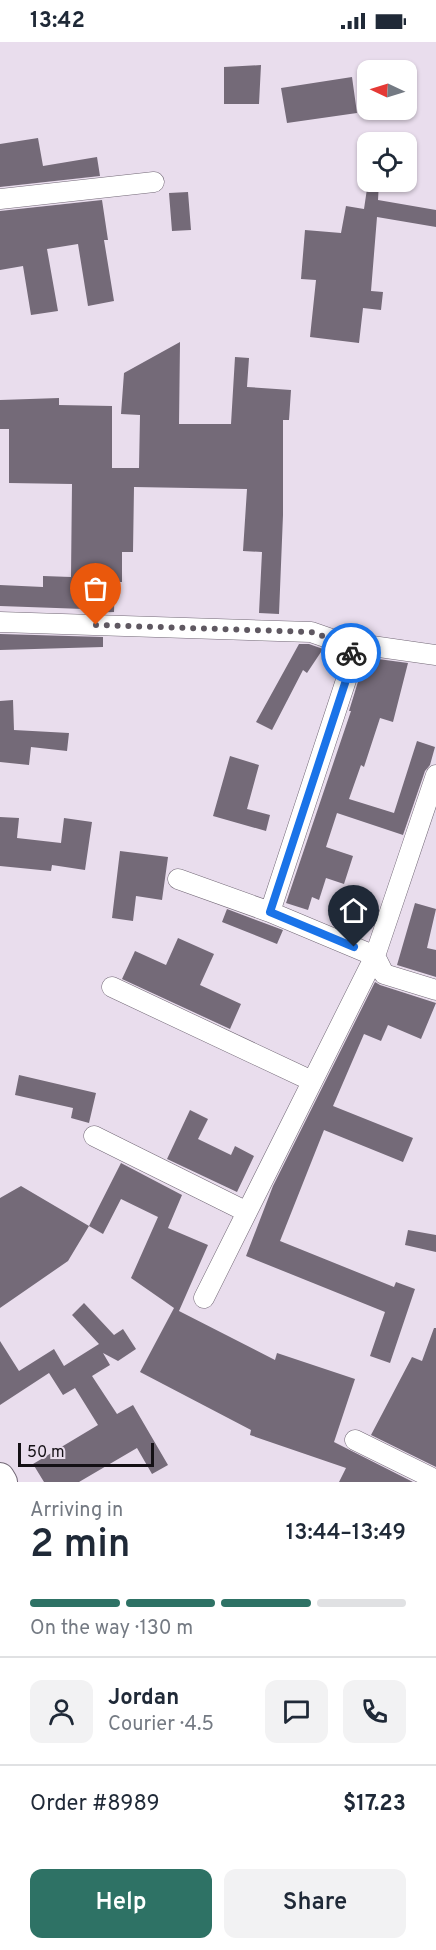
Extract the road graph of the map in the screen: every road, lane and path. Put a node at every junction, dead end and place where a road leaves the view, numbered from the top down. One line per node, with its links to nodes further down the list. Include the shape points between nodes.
1 (154, 182): 2 (street)
2 (0, 199)
3 (0, 622): 4 (street, via 311,632)
4 (334, 640): 5 (street); 8 (street, via 351,653 350,668)
5 (436, 655)
6 (436, 775): 9 (street)
7 (178, 879): 8 (street)
8 (270, 912): 9 (street)
9 (375, 956): 11 (street, via 384,974); 12 (street)
10 (112, 987): 12 (street)
11 (436, 990)
12 (312, 1082): 14 (street)
13 (94, 1136): 14 (street)
14 (247, 1212): 15 (street)
15 (204, 1298)
16 (355, 1440): 18 (street)
17 (0, 1477): 19 (street)
18 (436, 1480)
19 (3, 1482)

